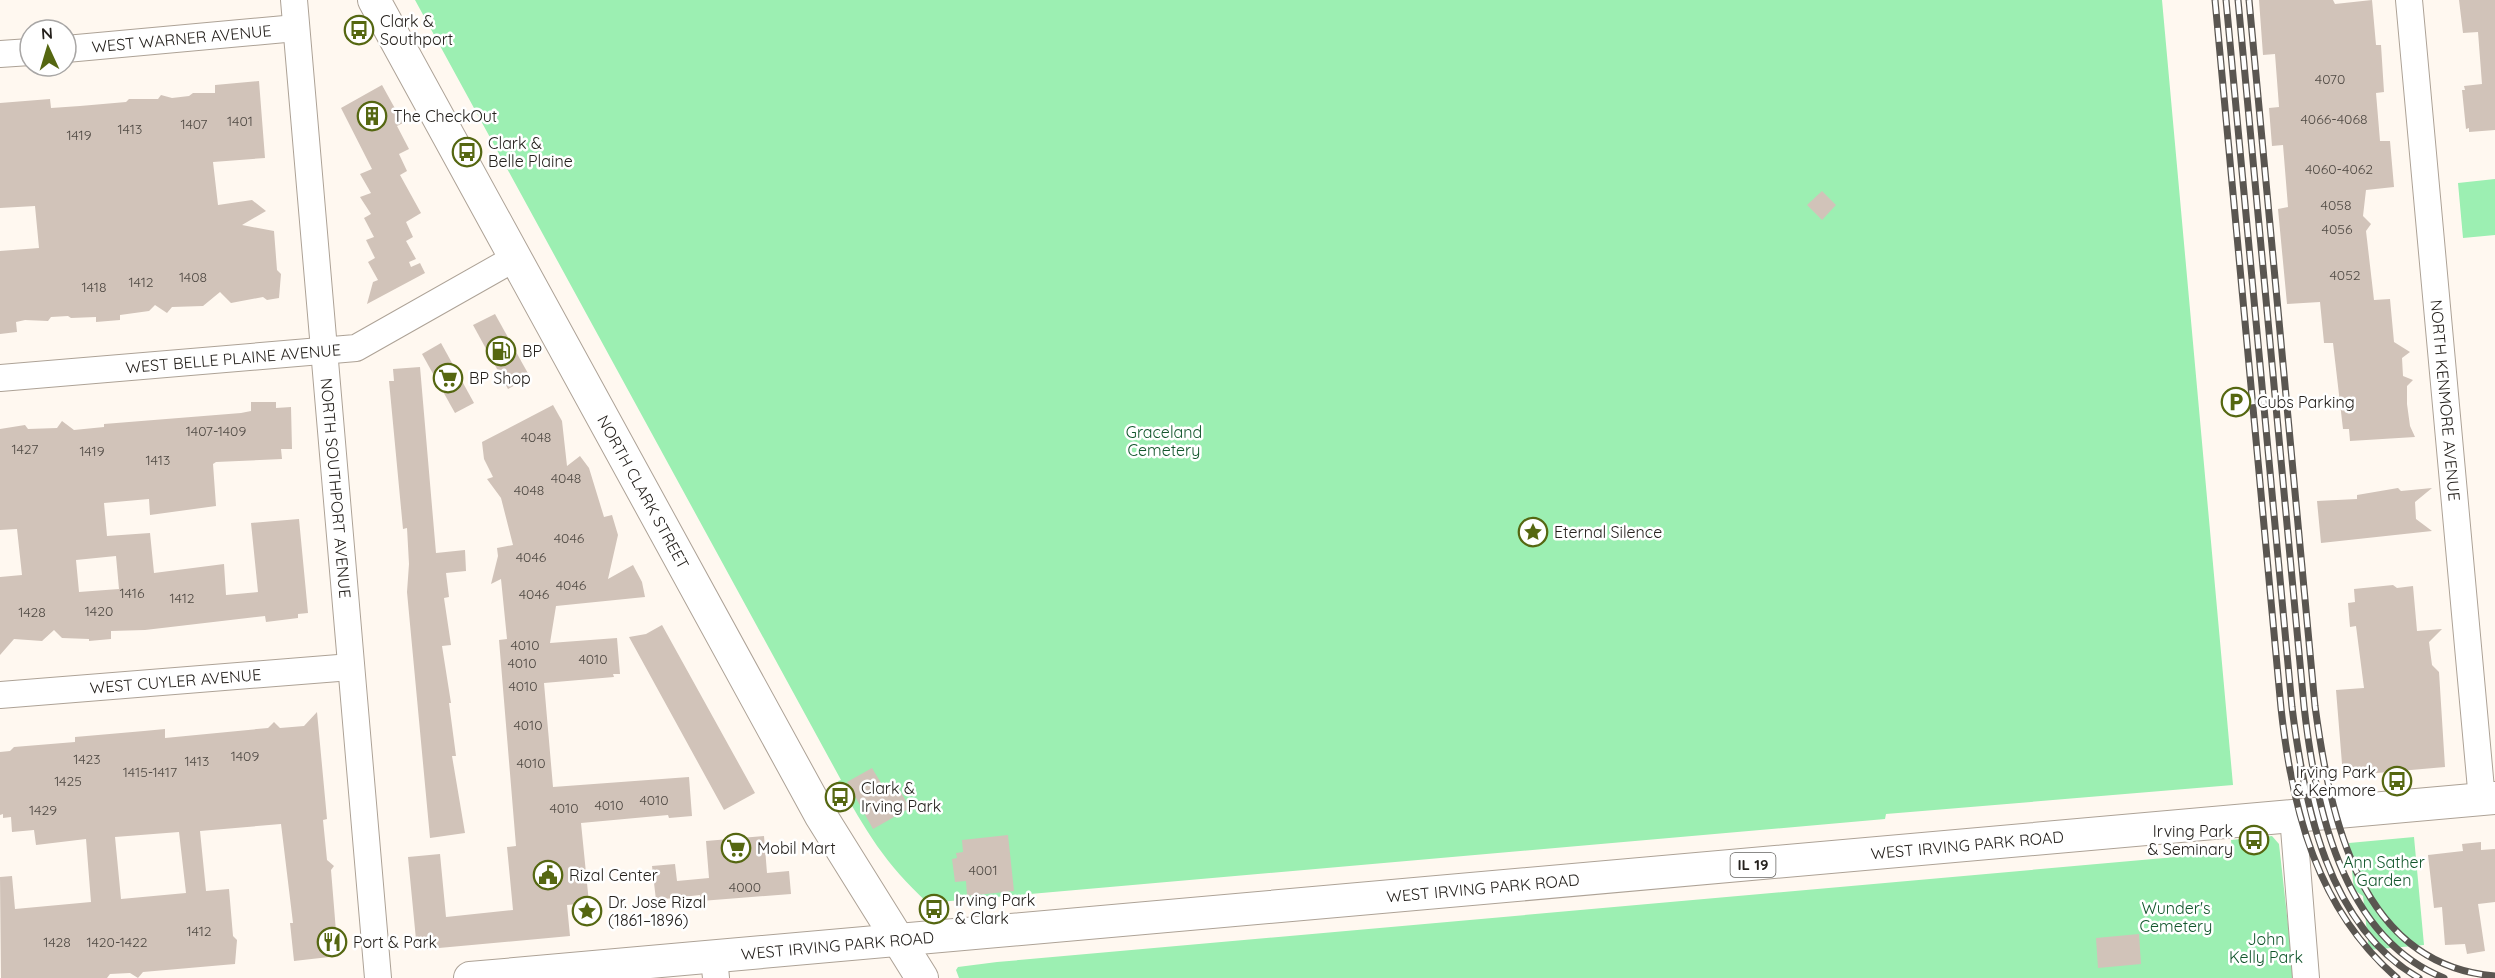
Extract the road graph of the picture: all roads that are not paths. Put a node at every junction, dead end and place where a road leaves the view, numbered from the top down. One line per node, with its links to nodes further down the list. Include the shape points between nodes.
1 (294, 0): 4 (street, NORTH SOUTHPORT AVENUE)
2 (374, 0): 8 (main road, NORTH CLARK STREET)
3 (2409, 0): 13 (street, NORTH KENMORE AVENUE)
4 (296, 28): 5 (street, WEST WARNER AVENUE); 9 (street, NORTH SOUTHPORT AVENUE)
5 (78, 48)
6 (18, 53): 7 (street)
7 (0, 54)
8 (515, 258): 9 (street, WEST BELLE PLAINE AVENUE, via 356,348); 15 (main road, NORTH CLARK STREET, via 821,816)
9 (324, 352): 10 (street, WEST BELLE PLAINE AVENUE); 11 (street, NORTH SOUTHPORT AVENUE)
10 (0, 378)
11 (351, 667): 12 (street, WEST CUYLER AVENUE); 18 (street, NORTH SOUTHPORT AVENUE)
12 (0, 695)
13 (2488, 799): 14 (main road, WEST IRVING PARK ROAD / IL 19)
14 (2293, 816): 15 (main road, WEST IRVING PARK ROAD / IL 19); 21 (street)
15 (897, 942): 16 (main road, WEST IRVING PARK ROAD / IL 19); 20 (main road, NORTH CLARK STREET)
16 (715, 968): 17 (main road, WEST IRVING PARK ROAD / IL 19)
17 (556, 974): 19 (main road, WEST IRVING PARK ROAD / IL 19)
18 (378, 978)
19 (470, 978)
20 (922, 978)
21 (2306, 978)

